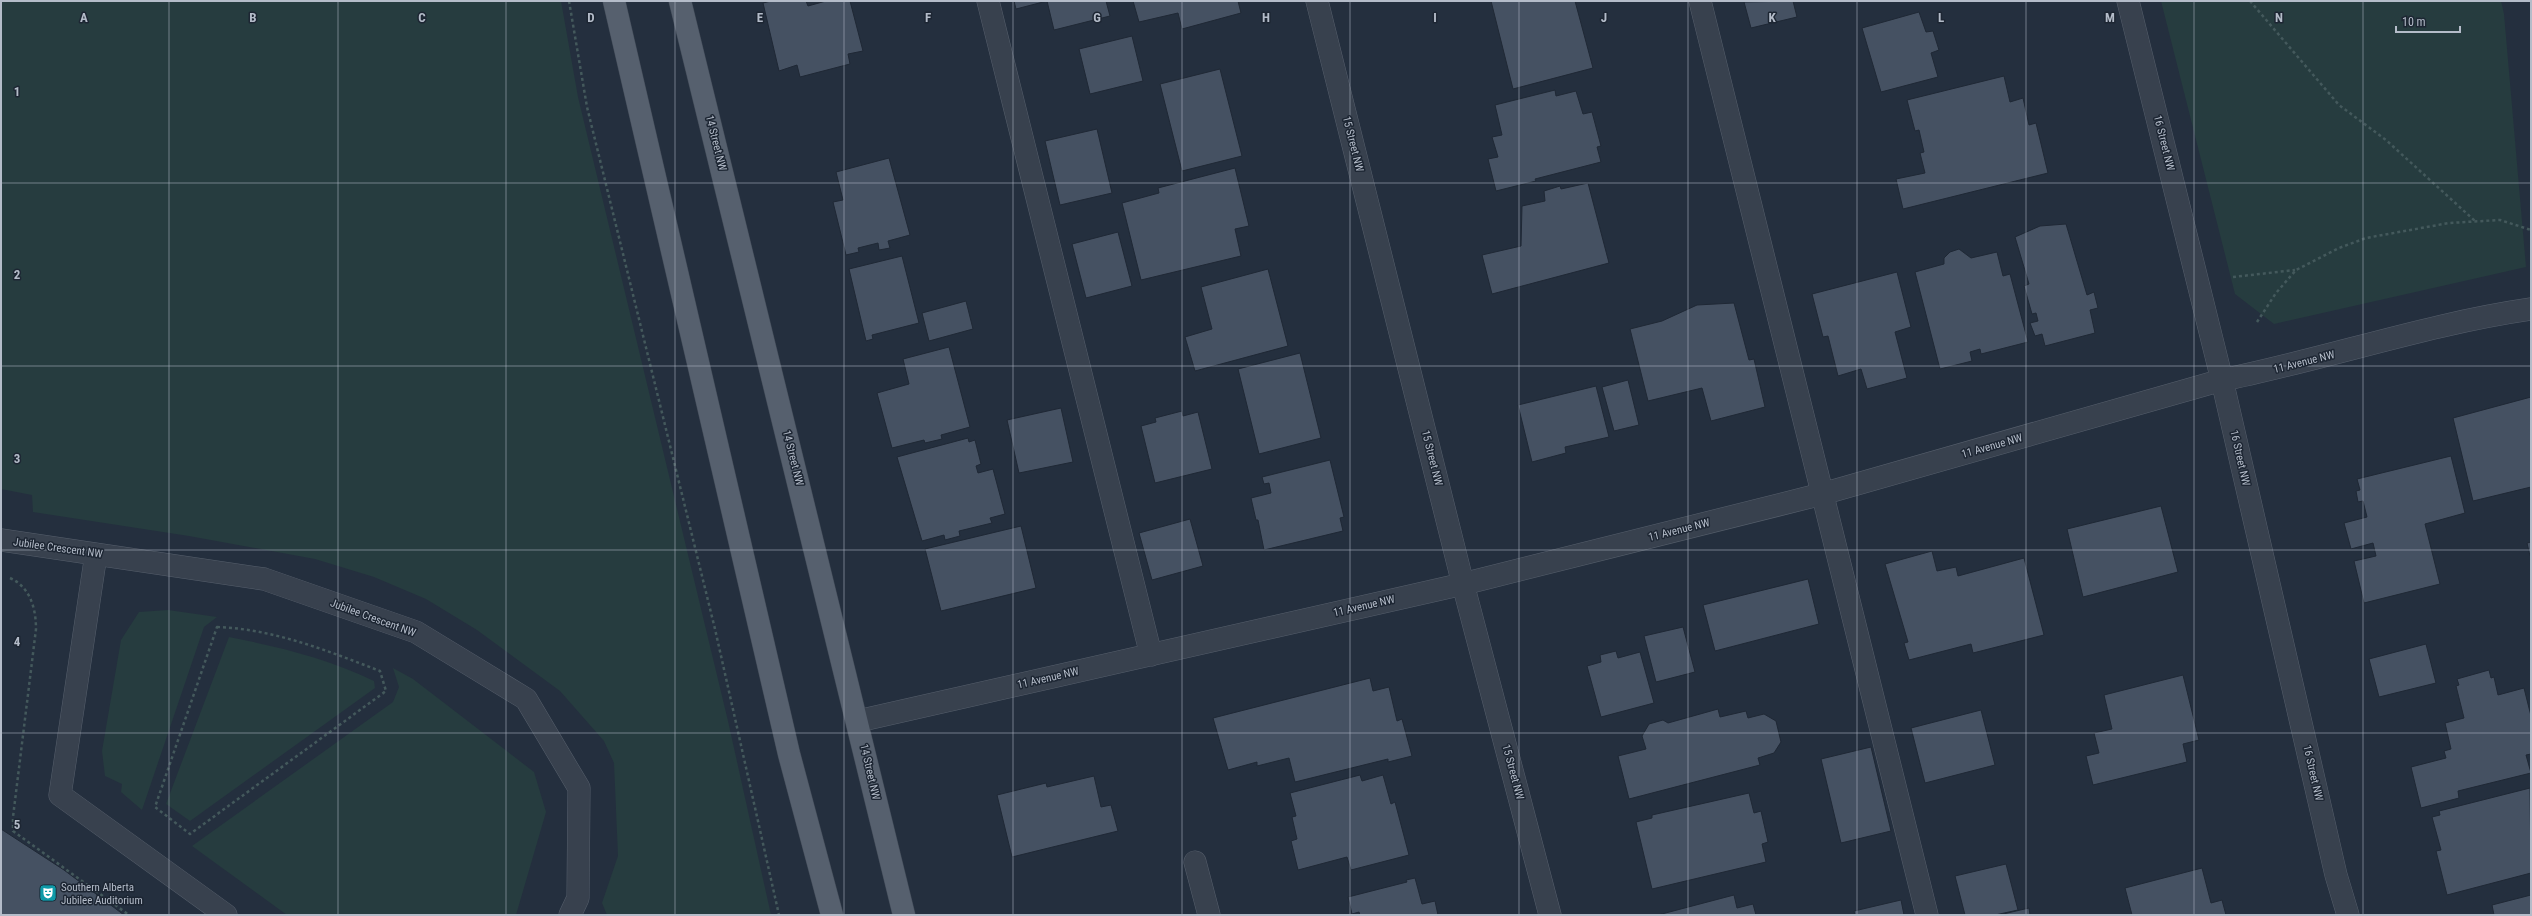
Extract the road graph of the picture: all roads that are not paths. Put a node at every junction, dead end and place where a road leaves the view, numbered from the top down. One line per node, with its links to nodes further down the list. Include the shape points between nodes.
1 (614, 1): 18 (main road, via 789,754)
2 (680, 1): 14 (main road, 14 Street NW)
3 (988, 1): 13 (street)
4 (1317, 1): 12 (street, 15 Street NW)
5 (1700, 1): 9 (street)
6 (2128, 1): 8 (street, 16 Street NW)
7 (2531, 309): 8 (street, 11 Avenue NW, via 2493,314 2281,368)
8 (2222, 380): 9 (street, 11 Avenue NW); 23 (street, 16 Street NW, via 2336,875)
9 (1822, 494): 12 (street, 11 Avenue NW); 22 (street)
10 (1, 540): 11 (street, Jubilee Crescent NW)
11 (96, 554): 16 (street, via 60,795); 17 (street, Jubilee Crescent NW, via 264,579 416,632 526,699 579,788 578,898)
12 (1464, 584): 13 (street, 11 Avenue NW); 21 (street, 15 Street NW)
13 (1151, 655): 14 (street, 11 Avenue NW)
14 (858, 720): 19 (main road, 14 Street NW)
15 (1195, 862): 20 (street)
16 (226, 915)
17 (570, 915)
18 (832, 915)
19 (904, 915)
20 (1209, 915)
21 (1550, 915)
22 (1927, 915)
23 (2348, 915)

